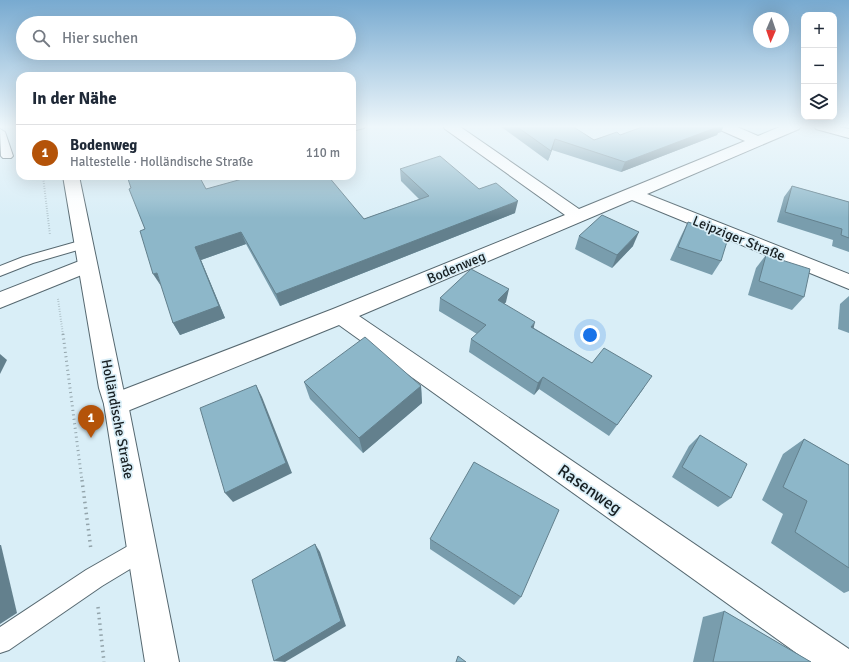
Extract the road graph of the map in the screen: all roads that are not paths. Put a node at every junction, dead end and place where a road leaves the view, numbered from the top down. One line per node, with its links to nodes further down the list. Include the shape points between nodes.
1 (494, 157): 5 (street)
2 (716, 157): 4 (street, Bodenweg)
3 (72, 180): 6 (street, Holländische Straße)
4 (630, 193): 5 (street, Bodenweg); 8 (street, Leipziger Straße)
5 (578, 216): 10 (street, Bodenweg)
6 (85, 254): 7 (lane, via 53,253); 9 (street, via 55,278); 11 (street, Holländische Straße)
7 (0, 271)
8 (849, 282)
9 (0, 300)
10 (341, 315): 11 (street, Bodenweg); 15 (street, Rasenweg)
11 (116, 404): 12 (street, Holländische Straße)
12 (142, 549): 13 (lane); 14 (street, Holländische Straße)
13 (0, 641)
14 (162, 662)
15 (838, 662)

